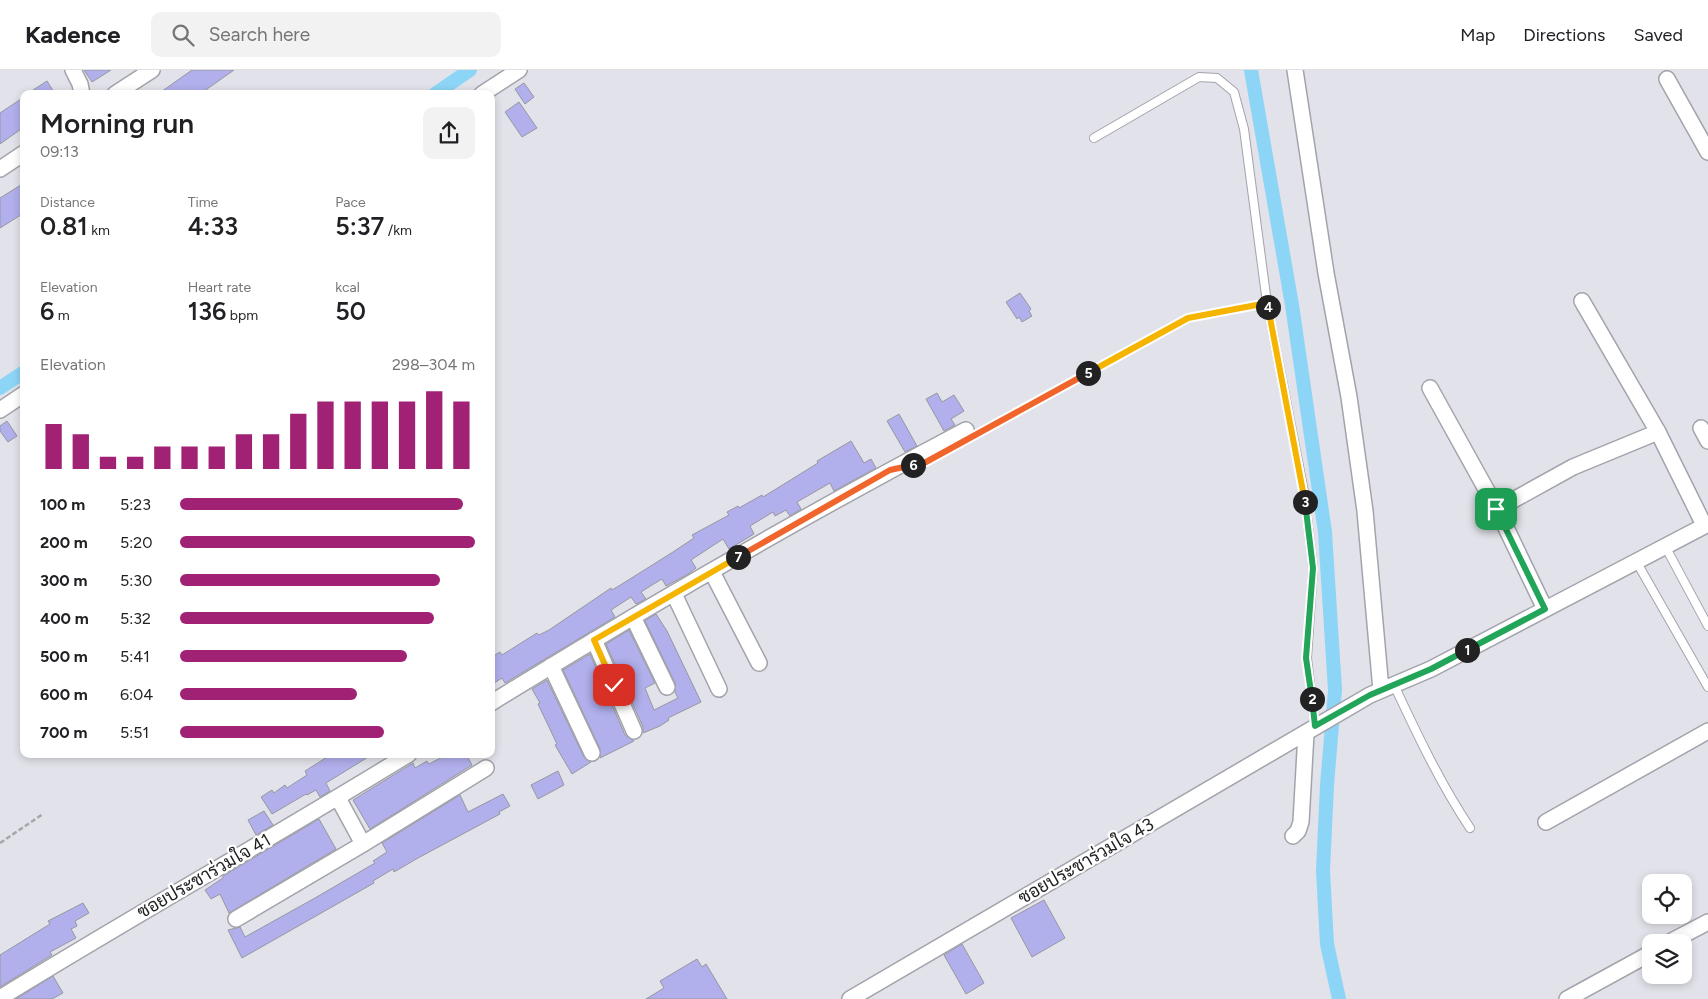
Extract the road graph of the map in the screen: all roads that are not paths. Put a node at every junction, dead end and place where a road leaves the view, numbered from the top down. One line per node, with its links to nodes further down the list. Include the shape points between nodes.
1 (73, 70): 6 (street)
2 (152, 70): 7 (street)
3 (519, 70): 8 (street)
4 (1295, 70): 34 (street, via 1326,273 1349,396 1365,511)
5 (1667, 78): 10 (street)
6 (81, 90)
7 (121, 90)
8 (488, 90)
9 (1094, 138): 36 (lane, via 1199,77 1217,78 1234,92 1244,130 1267,303 1309,530 1313,568 1306,658)
10 (1708, 152)
11 (20, 156): 12 (street)
12 (0, 169)
13 (1582, 301): 17 (street)
14 (1430, 388): 19 (street)
15 (20, 397): 16 (street)
16 (0, 410)
17 (1658, 432): 19 (street, via 1573,467); 20 (street)
18 (968, 434): 23 (street, via 890,470)
19 (1496, 509): 25 (street)
20 (1706, 524): 21 (street, ซอยประชาร่วมใจ 43)
21 (1665, 546): 22 (street, ซอยประชาร่วมใจ 43); 27 (lane)
22 (1636, 561): 25 (street, ซอยประชาร่วมใจ 43); 32 (lane)
23 (712, 572): 24 (street); 29 (street)
24 (674, 594): 26 (street); 33 (street)
25 (1545, 609): 34 (street, ซอยประชาร่วมใจ 43, via 1431,669)
26 (633, 617): 28 (street); 31 (street)
27 (1708, 626)
28 (594, 640): 30 (street); 37 (street)
29 (759, 663)
30 (551, 666): 35 (street); 39 (street)
31 (667, 687)
32 (1708, 688)
33 (719, 689)
34 (1382, 690): 36 (street, ซอยประชาร่วมใจ 43); 44 (lane, via 1423,746)
35 (495, 701)
36 (1315, 727): 45 (street, via 1301,822); 52 (street, ซอยประชาร่วมใจ 43)
37 (634, 731)
38 (1708, 731): 43 (street)
39 (592, 753)
40 (403, 758): 42 (street, ซอยประชาร่วมใจ 41)
41 (486, 768): 46 (street)
42 (338, 798): 46 (street); 51 (street, ซอยประชาร่วมใจ 41)
43 (1546, 822)
44 (1470, 828)
45 (1293, 836)
46 (363, 844): 47 (street)
47 (236, 919)
48 (1708, 922): 49 (street)
49 (1685, 934)
50 (1642, 958): 53 (street)
51 (0, 998)
52 (850, 999)
53 (1567, 999)

